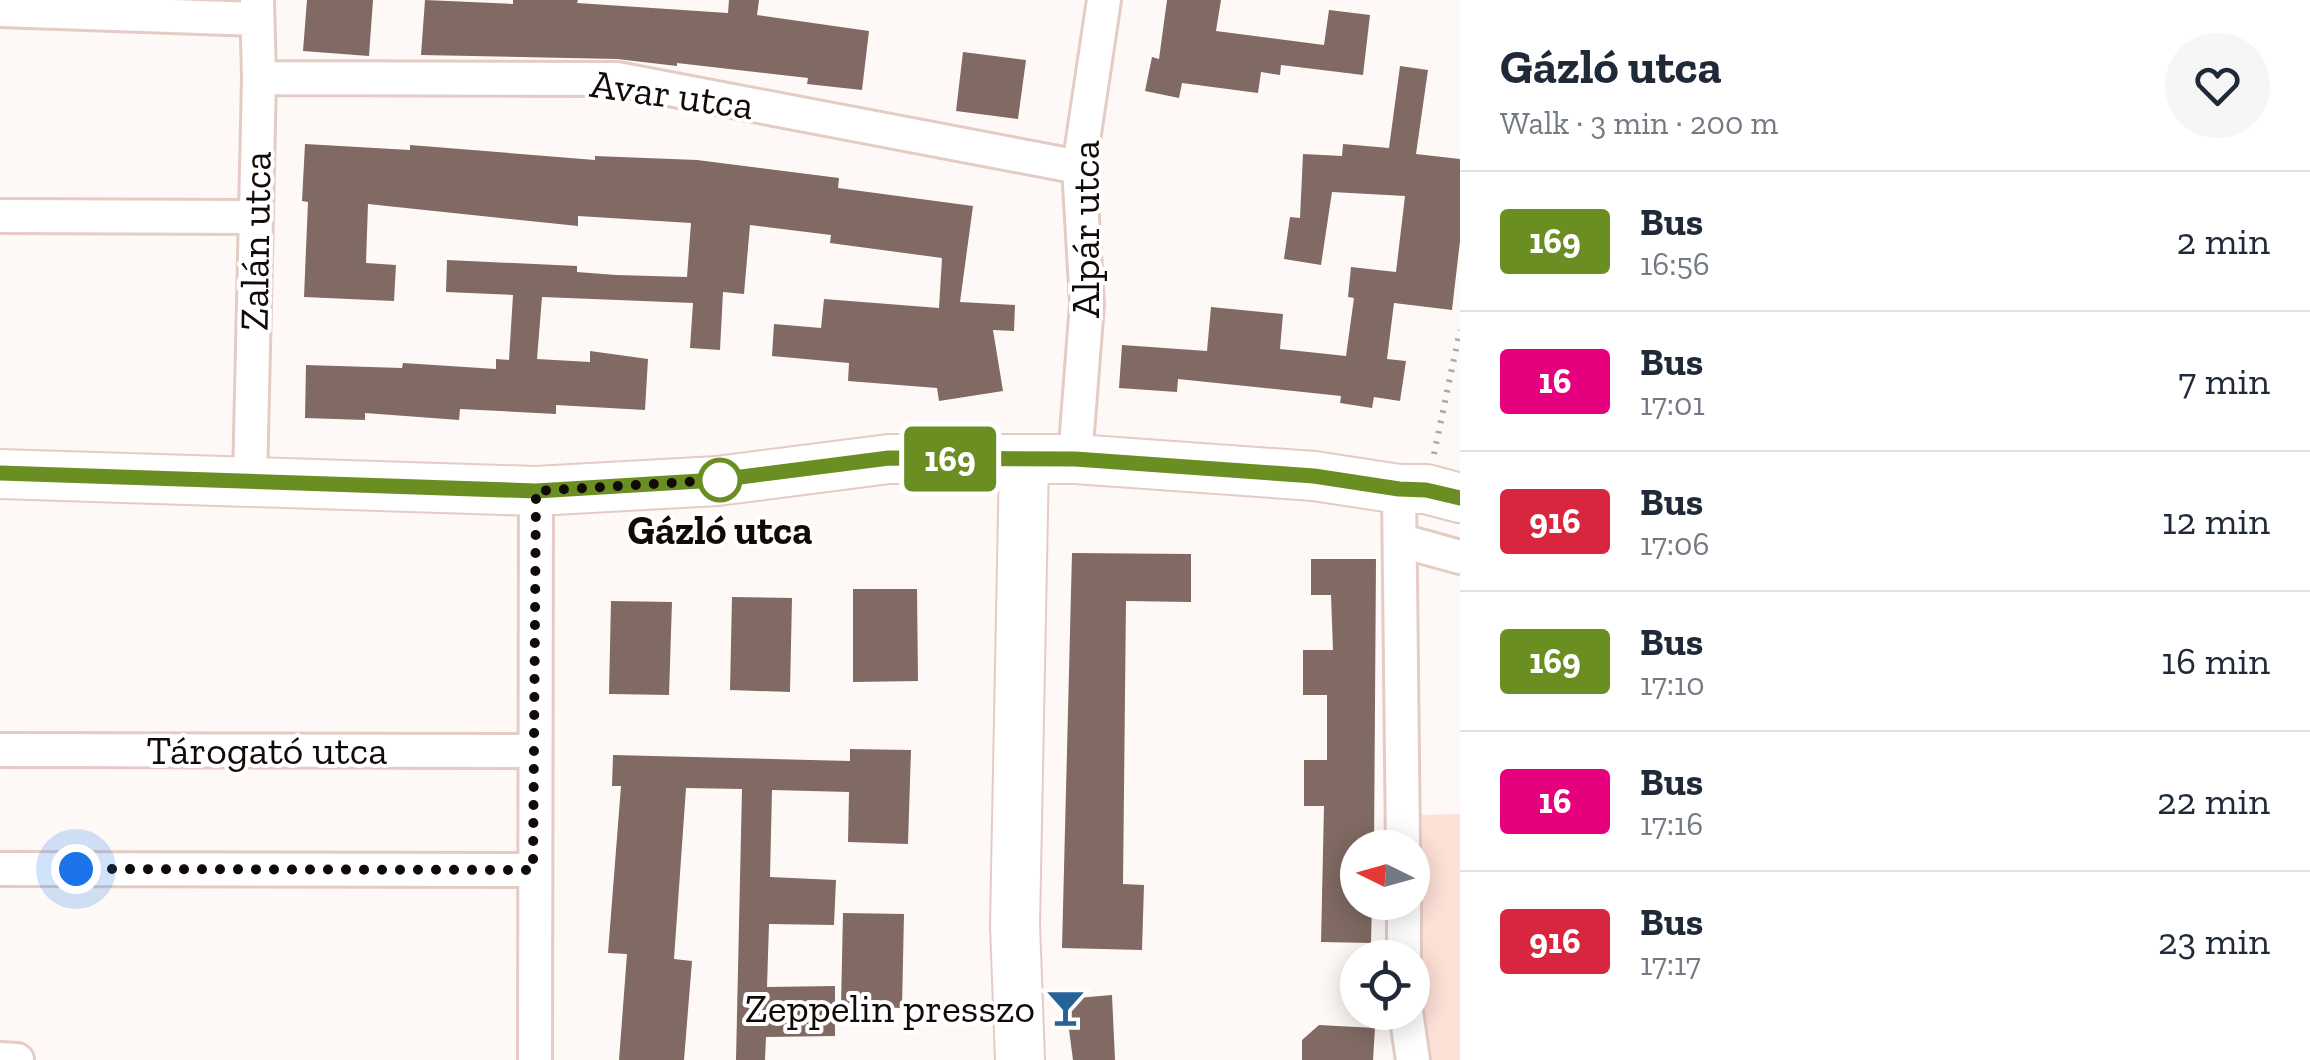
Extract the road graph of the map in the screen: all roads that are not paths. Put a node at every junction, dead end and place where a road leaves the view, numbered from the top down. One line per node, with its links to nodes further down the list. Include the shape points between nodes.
1 (1104, 0): 5 (street, Alpár utca)
2 (0, 10): 3 (street)
3 (257, 10): 4 (street, Zalán utca)
4 (259, 78): 5 (street, Avar utca, via 618,79); 7 (street, Zalán utca)
5 (1078, 167): 8 (street, Alpár utca, via 1087,304)
6 (0, 216): 7 (street)
7 (254, 217): 11 (street, Zalán utca)
8 (1075, 459): 9 (street); 13 (street, via 1277,472)
9 (1024, 460): 12 (street, via 889,458 717,480); 25 (street, via 1015,925)
10 (0, 474): 11 (street)
11 (250, 482): 12 (street)
12 (536, 491): 17 (street)
13 (1428, 492): 14 (street)
14 (1402, 541): 15 (street); 18 (street)
15 (1460, 557)
16 (0, 750): 17 (street, Tárogató utca)
17 (534, 750): 20 (street)
18 (1403, 830)
19 (0, 869): 20 (street)
20 (533, 870): 24 (street)
21 (1409, 1030): 26 (street)
22 (0, 1059): 23 (street)
23 (17, 1060)
24 (535, 1060)
25 (1020, 1060)
26 (1413, 1060)

